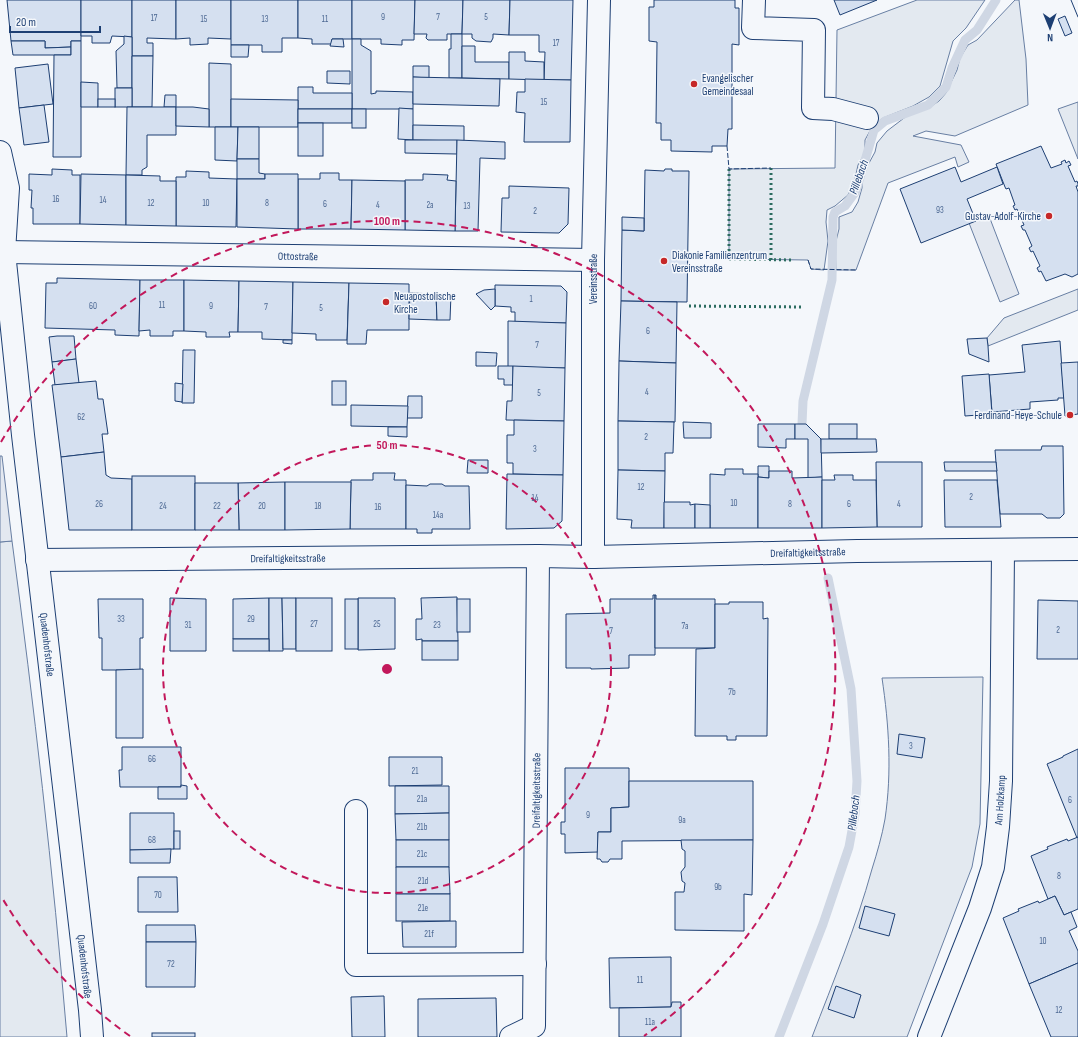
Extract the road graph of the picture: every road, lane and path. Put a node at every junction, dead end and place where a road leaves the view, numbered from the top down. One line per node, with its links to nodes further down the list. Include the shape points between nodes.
1 (598, 0): 6 (street, Vereinsstraße)
2 (754, 0): 3 (street, via 753,28 814,30 813,108 833,109)
3 (867, 118)
4 (0, 152): 5 (street, Quadenhofstraße, via 8,188)
5 (2, 247): 6 (street, Ottostraße); 11 (street, Quadenhofstraße)
6 (593, 260): 10 (street, Vereinsstraße)
7 (1078, 549): 8 (street, Dreifaltigkeitsstraße)
8 (1003, 550): 10 (street, Dreifaltigkeitsstraße); 16 (street, Am Holzkamp, via 1001,780 993,868 980,908)
9 (538, 556): 10 (street, Dreifaltigkeitsstraße); 11 (street, Dreifaltigkeitsstraße); 13 (street, Dreifaltigkeitsstraße)
10 (593, 557)
11 (37, 560): 14 (street, Quadenhofstraße)
12 (356, 811): 13 (street, via 356,965)
13 (535, 964): 15 (street, Dreifaltigkeitsstraße, via 534,1026)
14 (92, 1037)
15 (511, 1037)
16 (929, 1037)

